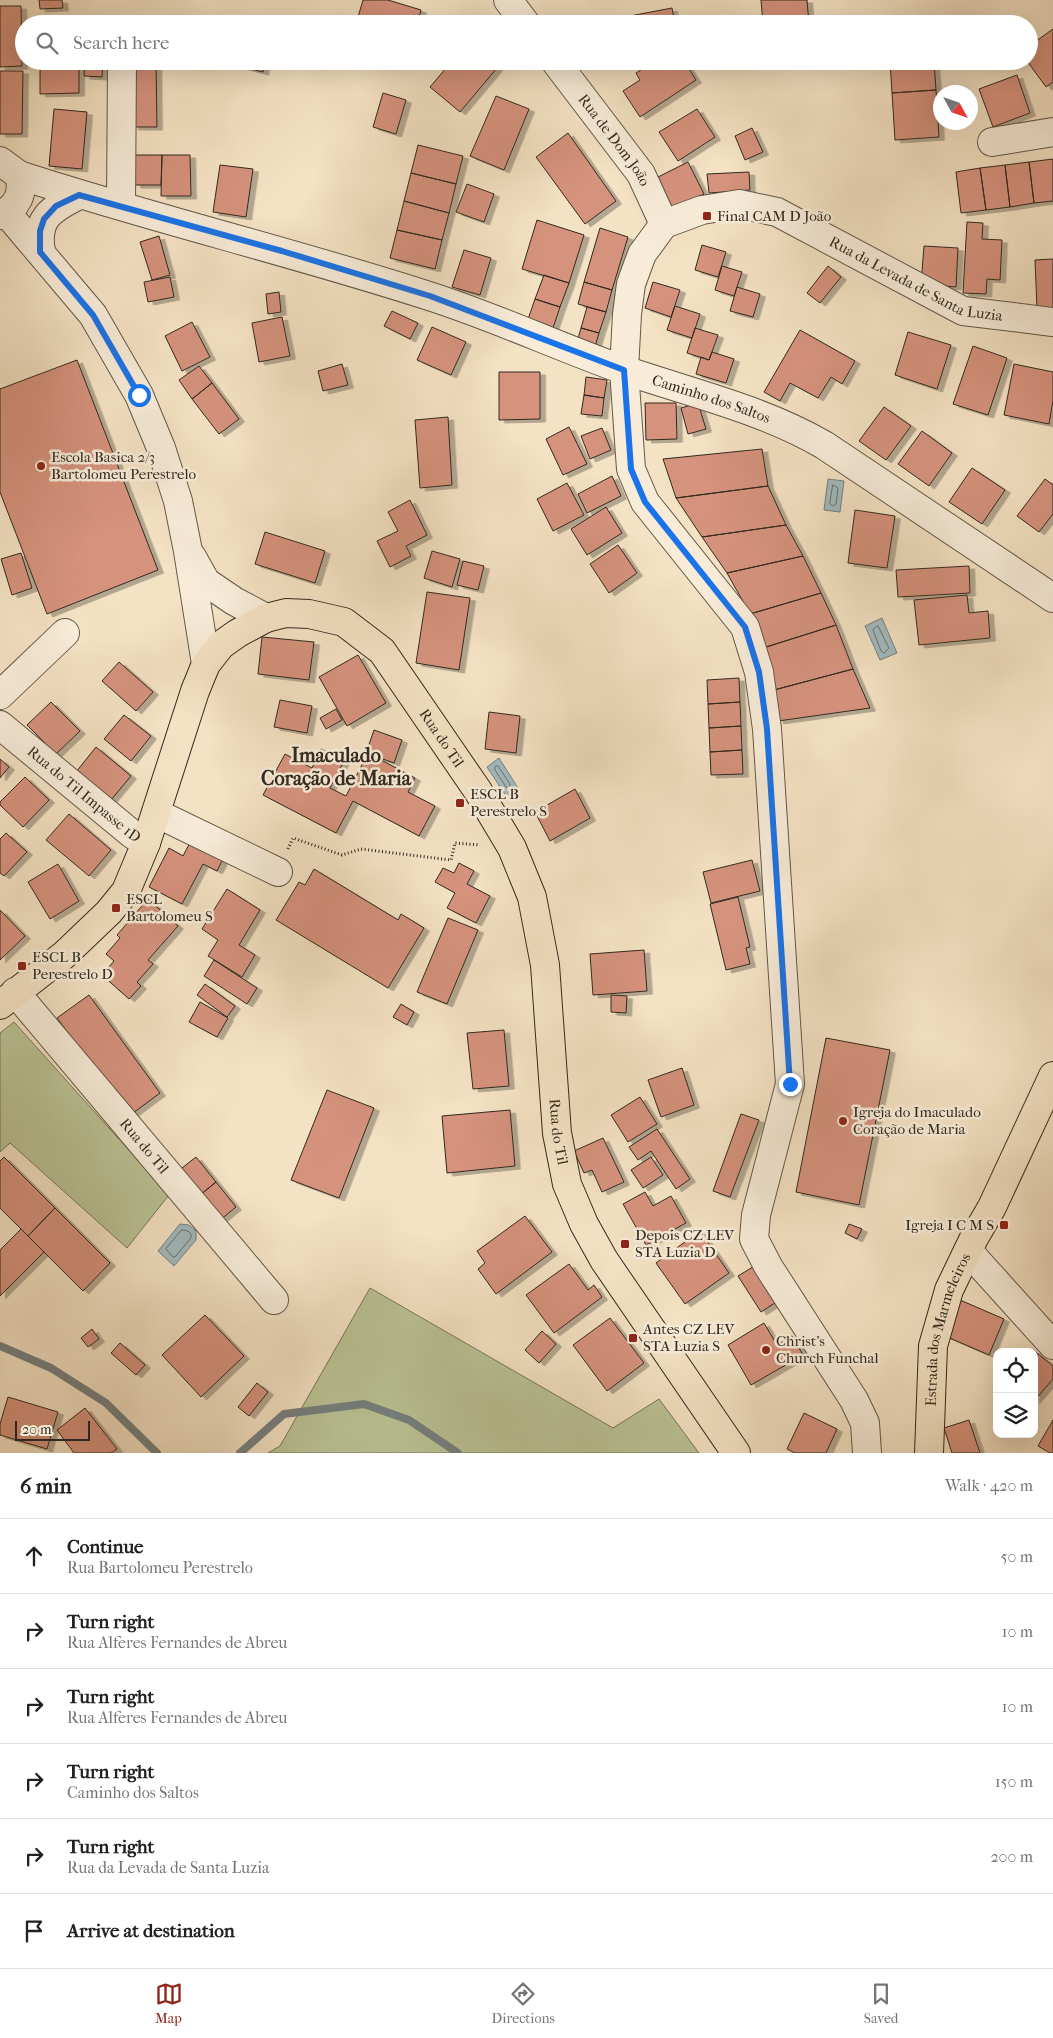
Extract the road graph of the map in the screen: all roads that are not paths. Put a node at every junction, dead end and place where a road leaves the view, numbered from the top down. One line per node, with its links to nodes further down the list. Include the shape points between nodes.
1 (508, 0): 2 (street)
2 (519, 15)
3 (122, 70): 9 (street)
4 (562, 70): 11 (street, Rua de Dom João, via 641,174)
5 (1053, 132): 6 (street)
6 (992, 142)
7 (10, 168): 8 (street, Caminho dos Saltos); 10 (street, via 22,192 16,203)
8 (79, 195): 9 (street, Caminho dos Saltos); 12 (street, via 56,206 44,219 40,231)
9 (121, 206): 14 (street, Caminho dos Saltos, via 430,296)
10 (3, 213): 12 (street)
11 (664, 224): 13 (street, Rua da Levada de Santa Luzia, via 702,210 738,204 777,212 963,311); 14 (street, via 642,254 631,284)
12 (40, 252): 15 (street, via 93,315 139,395 172,483)
13 (1053, 322)
14 (624, 370): 16 (street, Caminho dos Saltos, via 723,402 805,434); 31 (street, via 631,469 645,502 745,627 759,672 767,729 790,1084 756,1215 754,1239 854,1400 864,1423)
15 (188, 551): 17 (street, via 206,582 234,602); 19 (street)
16 (1053, 598)
17 (266, 618): 19 (main road, Rua do Til, via 221,645); 30 (main road, Rua do Til, via 286,613 309,614 344,622 382,652 478,791 512,848 532,898 545,965 557,1133 567,1184 604,1260)
18 (65, 633): 20 (street)
19 (206, 664): 22 (main road, Rua do Til)
20 (0, 695)
21 (0, 725): 23 (street, Rua do Til Impasse 1D)
22 (156, 813): 23 (main road, Rua do Til); 24 (street)
23 (146, 843): 25 (main road, Rua do Til, via 126,891 109,912 64,955)
24 (278, 872)
25 (7, 999): 28 (street, Rua do Til)
26 (1053, 1076): 27 (main road, Estrada dos Marmeleiros)
27 (968, 1251): 29 (street); 32 (main road, Estrada dos Marmeleiros, via 949,1290 933,1346)
28 (274, 1300)
29 (1053, 1345)
30 (736, 1453)
31 (867, 1453)
32 (929, 1453)

